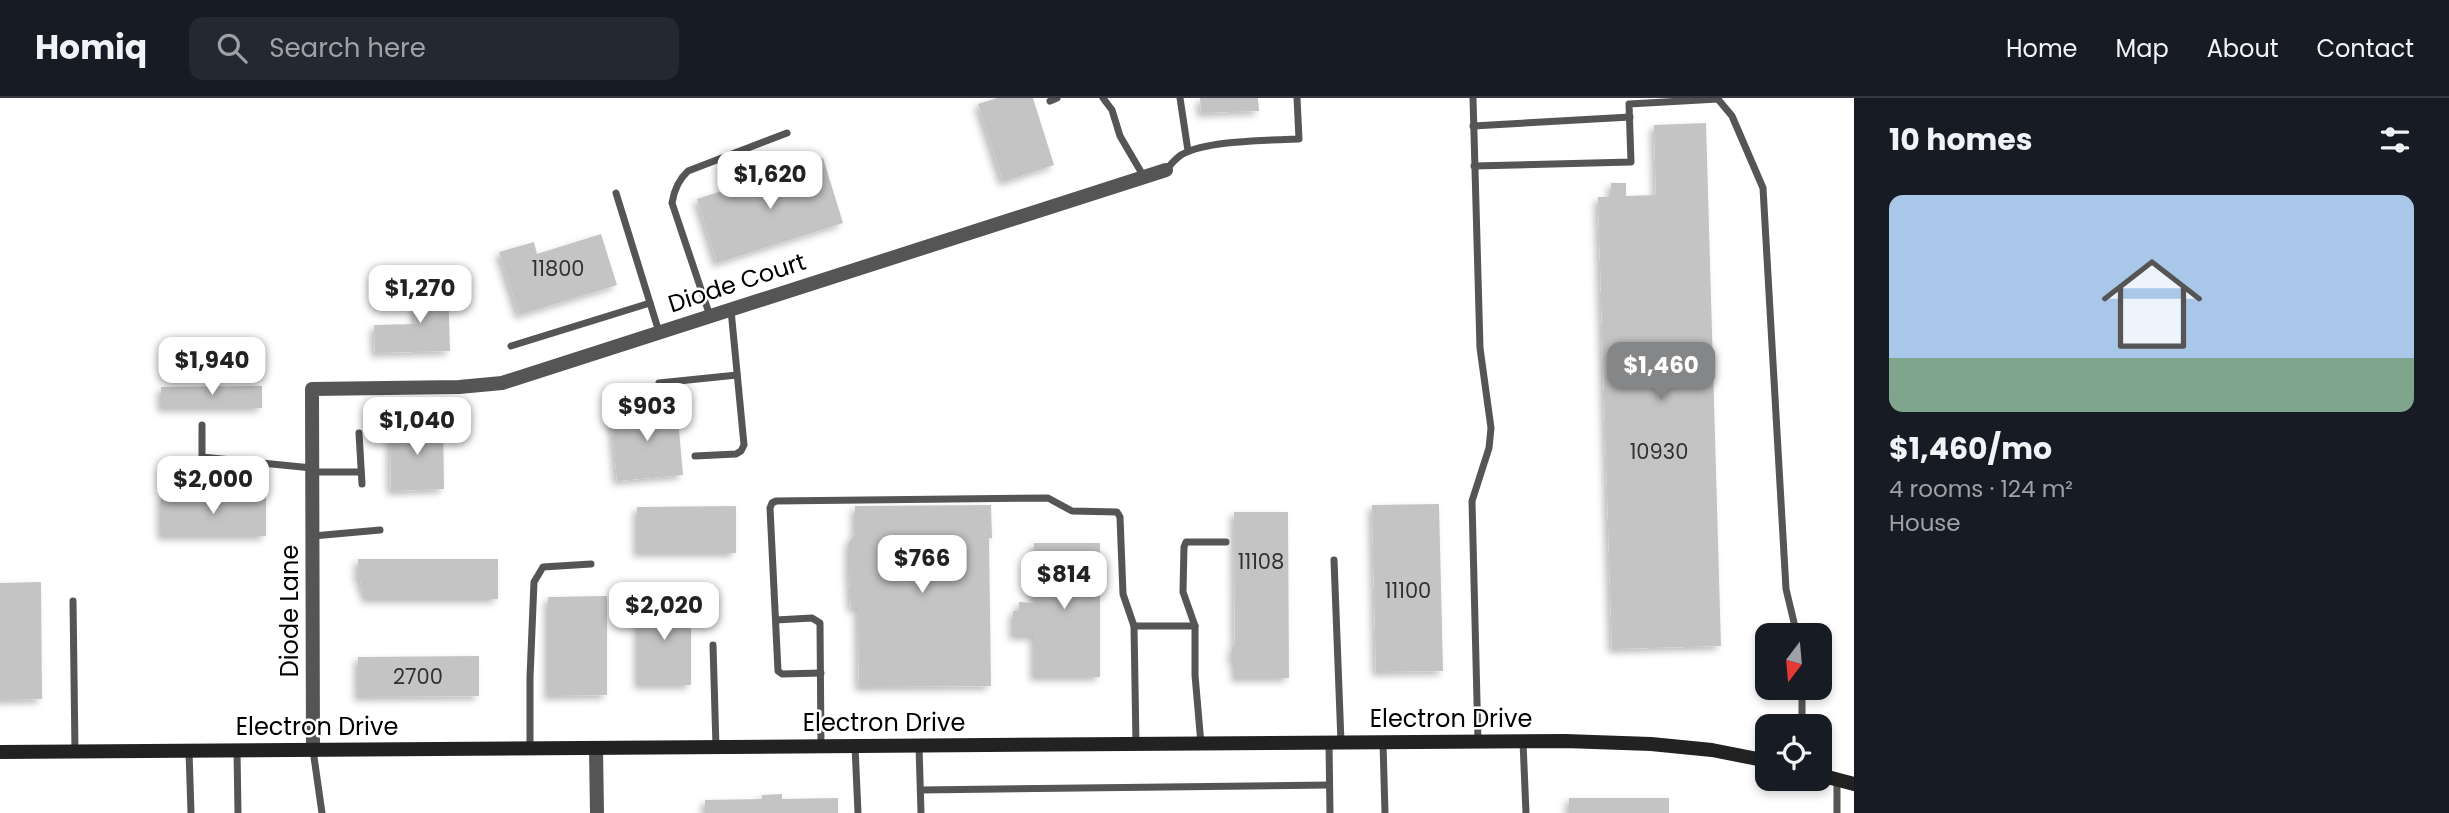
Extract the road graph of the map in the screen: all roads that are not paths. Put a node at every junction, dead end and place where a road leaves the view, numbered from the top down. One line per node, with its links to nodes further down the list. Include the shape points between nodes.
1 (1103, 98): 12 (lane)
2 (1180, 98): 9 (lane)
3 (1297, 98): 9 (lane, via 1299,139)
4 (1473, 98): 7 (lane)
5 (1718, 99): 6 (lane, via 1629,104); 35 (lane, via 1732,116 1763,188 1786,589)
6 (1630, 117): 7 (lane); 10 (lane, via 1631,162)
7 (1474, 126): 10 (lane)
8 (787, 133): 16 (lane, via 688,171 677,186 672,203)
9 (1188, 151): 11 (lane)
10 (1474, 166): 40 (lane, via 1480,348 1492,428 1472,501)
11 (1166, 170): 12 (street, Diode Court)
12 (1144, 177): 15 (street, Diode Court)
13 (616, 193): 14 (lane)
14 (650, 303): 17 (lane); 18 (lane)
15 (731, 309): 16 (street, Diode Court); 19 (lane)
16 (710, 316): 17 (street, Diode Court)
17 (659, 332): 21 (street, Diode Court, via 502,383)
18 (511, 346)
19 (737, 375): 20 (lane); 24 (lane, via 741,451)
20 (659, 383)
21 (312, 389): 25 (street, Diode Lane)
22 (202, 425): 25 (lane, via 202,457)
23 (359, 433): 26 (lane)
24 (695, 456)
25 (313, 470): 26 (lane); 29 (street, Diode Lane)
26 (361, 472): 27 (lane)
27 (362, 484)
28 (380, 530): 29 (lane)
29 (313, 537): 53 (street, Diode Lane)
30 (1226, 542): 37 (lane, via 1186,542 1184,547 1183,592)
31 (1334, 560): 43 (lane)
32 (590, 564): 50 (lane, via 543,567 534,582)
33 (73, 601): 54 (lane)
34 (776, 620): 36 (lane, via 770,508 776,501 1048,498 1072,511 1117,512 1123,594); 39 (lane, via 779,673); 39 (lane, via 812,618 820,622)
35 (1794, 623)
36 (1134, 626): 37 (lane); 44 (lane)
37 (1195, 626): 45 (lane)
38 (713, 645): 48 (lane)
39 (821, 673): 49 (lane)
40 (1478, 741): 41 (street, Electron Drive); 42 (street, Electron Drive)
41 (1523, 741): 57 (street, Electron Drive, via 1651,744); 71 (lane)
42 (1383, 742): 43 (street, Electron Drive); 70 (lane)
43 (1335, 743): 45 (street, Electron Drive); 61 (lane)
44 (1136, 744): 45 (street, Electron Drive); 47 (street, Electron Drive)
45 (1201, 744)
46 (855, 746): 47 (street, Electron Drive); 49 (street, Electron Drive); 67 (lane)
47 (919, 746): 62 (lane)
48 (716, 747): 49 (street, Electron Drive); 51 (street, Electron Drive)
49 (821, 747)
50 (530, 748): 51 (street, Electron Drive); 53 (street, Electron Drive)
51 (596, 748): 66 (street)
52 (237, 750): 53 (street, Electron Drive); 55 (street, Electron Drive); 64 (lane)
53 (313, 750): 65 (lane)
54 (75, 751): 55 (street, Electron Drive); 56 (street, Electron Drive)
55 (189, 751): 63 (lane)
56 (0, 752)
57 (1755, 758)
58 (1832, 779): 59 (street)
59 (1837, 780): 60 (street); 72 (lane)
60 (1854, 784)
61 (1329, 785): 62 (lane); 69 (lane)
62 (921, 790): 68 (lane)
63 (191, 813)
64 (238, 813)
65 (322, 813)
66 (597, 813)
67 (858, 813)
68 (921, 813)
69 (1330, 813)
70 (1385, 813)
71 (1526, 813)
72 (1836, 813)

